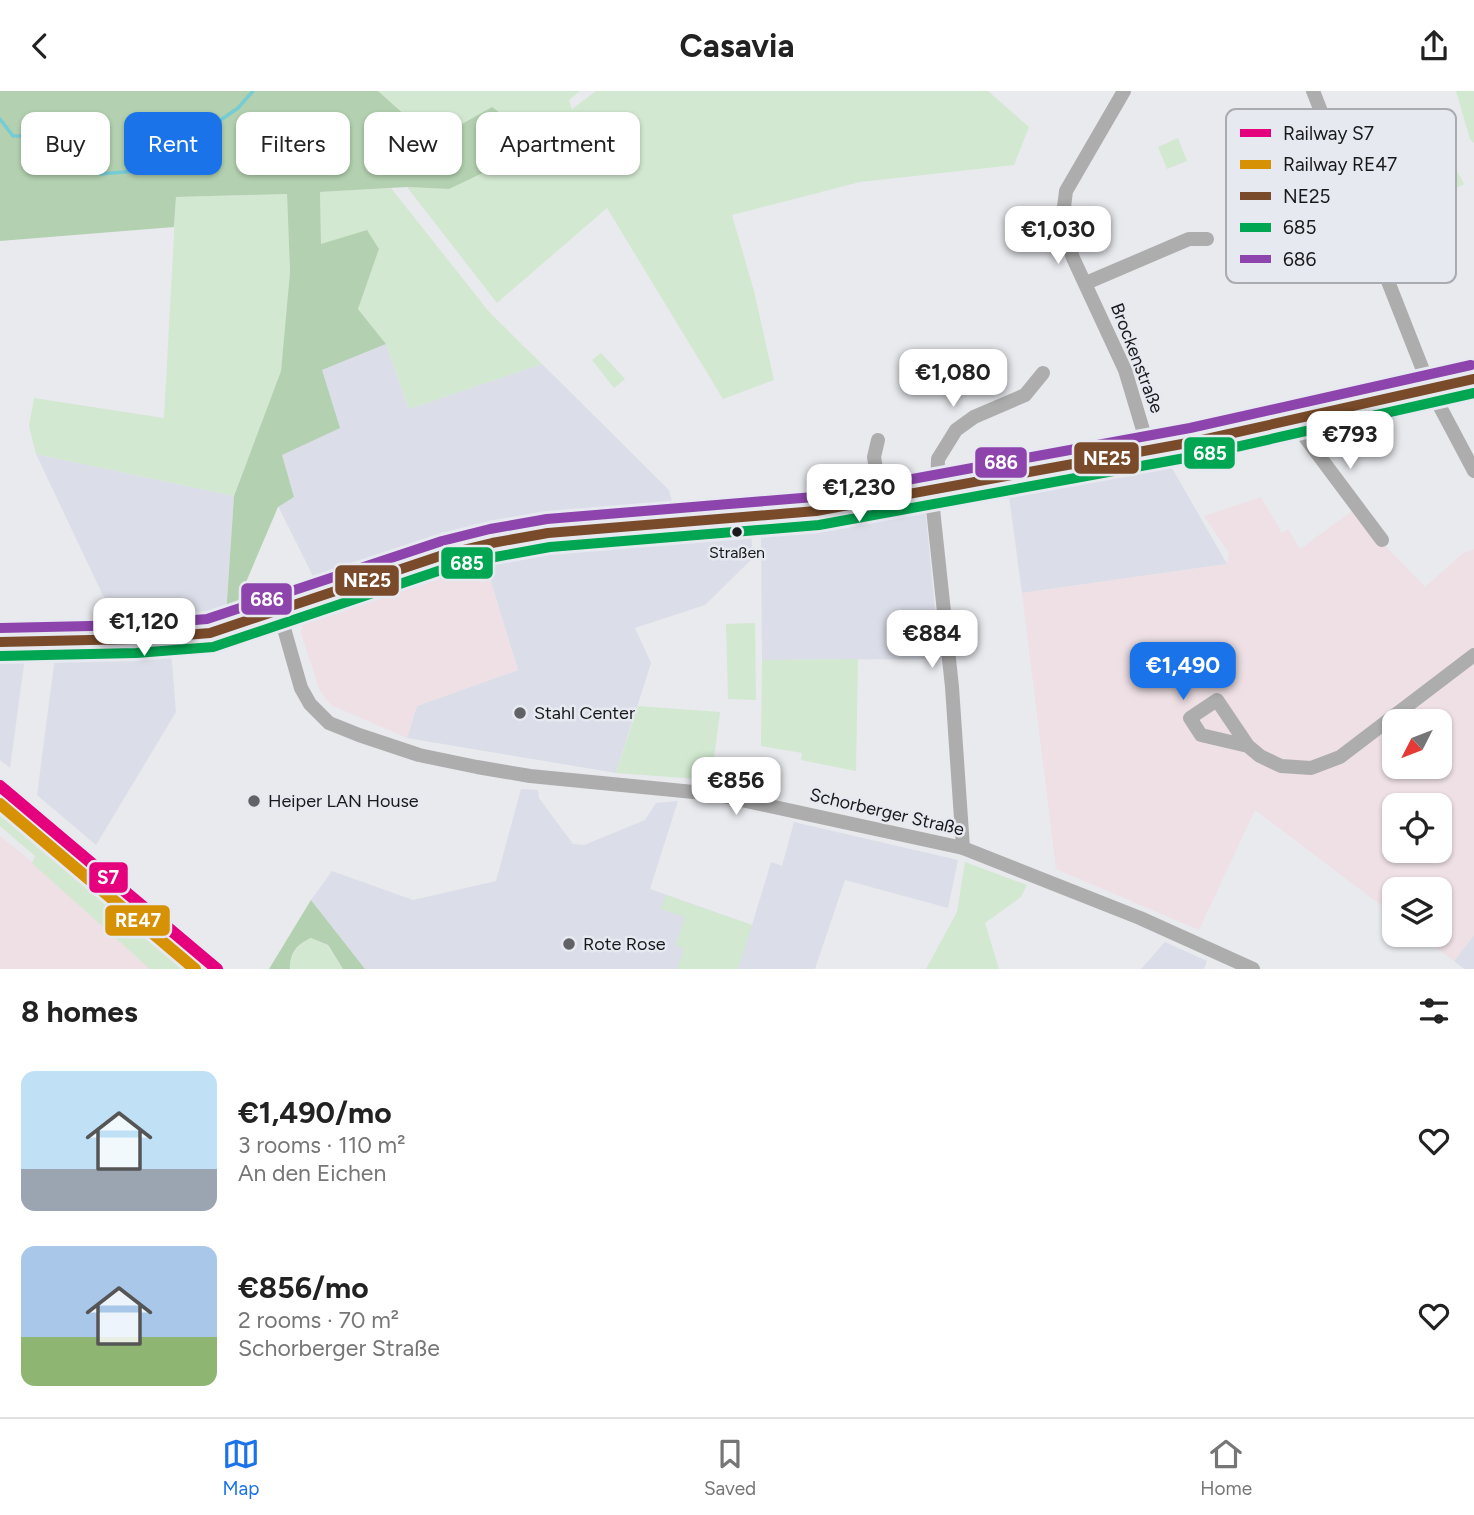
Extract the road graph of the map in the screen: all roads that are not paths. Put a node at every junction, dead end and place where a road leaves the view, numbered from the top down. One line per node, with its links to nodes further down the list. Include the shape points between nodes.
1 (1124, 91): 5 (street, Brockenstraße, via 1063,202 1063,233)
2 (1312, 91): 3 (street)
3 (1319, 109)
4 (1207, 239): 5 (street, via 1189,239)
5 (1086, 283): 12 (street, Brockenstraße, via 1125,370)
6 (1388, 283): 9 (street)
7 (1043, 373): 14 (street, via 1025,394 956,430 937,459)
8 (1474, 379): 9 (main road)
9 (1430, 389): 10 (main road); 13 (street)
10 (1293, 421): 12 (main road); 16 (street)
11 (878, 440): 15 (street, via 874,457)
12 (1149, 450): 14 (main road)
13 (1474, 471)
14 (934, 489): 15 (main road); 21 (street)
15 (881, 499): 17 (main road, via 771,517 548,533 492,543 446,554)
16 (1382, 540)
17 (279, 611): 18 (main road, via 210,633); 21 (street, Schorberger Straße, via 300,688 310,704 329,723 359,735 419,755 477,767 714,794)
18 (0, 642)
19 (1474, 655): 20 (street, via 1334,761 1311,768 1281,766)
20 (1248, 746)
21 (963, 848): 22 (street, Schorberger Straße)
22 (1254, 969)

